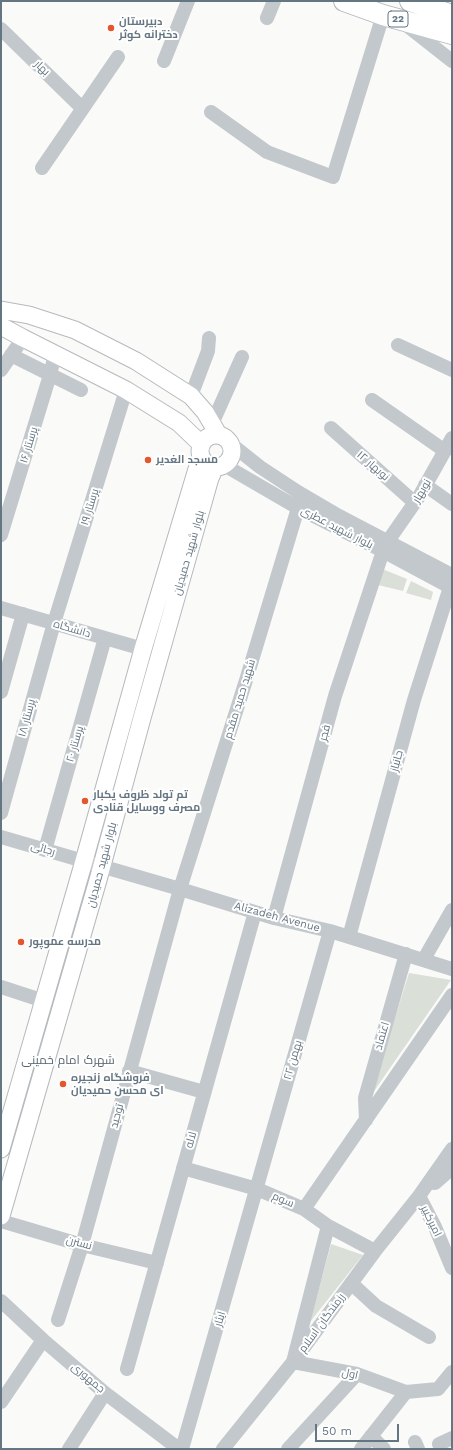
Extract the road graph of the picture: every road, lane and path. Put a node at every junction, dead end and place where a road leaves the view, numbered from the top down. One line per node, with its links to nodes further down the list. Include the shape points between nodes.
1 (188, 1): 13 (street)
2 (274, 1): 8 (street)
3 (344, 1): 6 (highway, 22)
4 (410, 1): 5 (highway, 22)
5 (429, 4): 7 (highway, 22)
6 (388, 12): 10 (highway, via 423,15); 11 (highway, 22); 14 (street); 16 (street, via 333,177 267,152)
7 (452, 15)
8 (267, 18)
9 (1, 29): 15 (street, بهار)
10 (452, 31)
11 (452, 34)
12 (118, 57): 15 (street)
13 (164, 61)
14 (452, 61)
15 (82, 108): 17 (street)
16 (211, 112)
17 (42, 168)
18 (1, 310): 31 (main road, via 29,315 75,330 136,362)
19 (1, 326): 20 (main road)
20 (23, 338): 23 (main road); 24 (street)
21 (209, 338): 31 (street, via 208,351)
22 (398, 345): 27 (street)
23 (55, 354): 28 (street, پرستار ۱۶); 30 (main road)
24 (11, 355): 26 (street); 28 (street)
25 (242, 356): 34 (street)
26 (1, 370)
27 (452, 370)
28 (50, 375): 29 (street); 42 (street, پرستار ۱۶)
29 (81, 390)
30 (126, 390): 37 (main road, via 179,424); 47 (street, پرستار ۱۹)
31 (191, 396): 34 (main road)
32 (372, 400): 36 (street)
33 (331, 428): 39 (street, نوبهار ۱۲)
34 (220, 434): 37 (main road, via 207,437); 37 (main road, via 232,452 231,457); 43 (street, بلوار شهید عطری, via 260,467)
35 (452, 438): 36 (street, نوبهار)
36 (445, 451): 38 (street, نوبهار)
37 (211, 459): 41 (street, بلوار شهید عطری); 49 (main road, بلوار شهید حمیدیان, via 198,469); 52 (main road, بلوار شهید حمیدیان, via 210,478)
38 (425, 485): 39 (street, نوبهار); 40 (street)
39 (415, 503): 43 (street, نوبهار)
40 (452, 504)
41 (298, 508): 43 (street, بلوار شهید عطری); 58 (street, شهید حمید مقدم)
42 (1, 535)
43 (385, 546): 44 (street, بلوار شهید عطری); 61 (street, فجر, via 335,696)
44 (451, 583): 63 (street, جانباز, via 414,700)
45 (1, 608): 46 (street, دانشگاه)
46 (23, 614): 47 (street, دانشگاه); 50 (street)
47 (54, 623): 48 (street, دانشگاه); 53 (street, پرستار ۱۸)
48 (105, 638): 49 (street, دانشگاه); 55 (street, پرستار ۲۰)
49 (143, 649): 51 (main road, بلوار شهید حمیدیان)
50 (1, 692)
51 (125, 714): 52 (main road); 56 (main road, بلوار شهید حمیدیان)
52 (142, 718): 57 (main road, بلوار شهید حمیدیان)
53 (1, 813)
54 (1, 837): 55 (street, رجائی)
55 (45, 850): 56 (street, رجائی)
56 (84, 861): 57 (street, رجائی); 69 (main road, بلوار شهید حمیدیان)
57 (102, 866): 58 (street, Alizadeh Avenue); 70 (main road, بلوار شهید حمیدیان)
58 (180, 889): 60 (street, Alizadeh Avenue); 71 (street, توحید)
59 (452, 910): 65 (street)
60 (255, 912): 61 (street, Alizadeh Avenue); 72 (street, لاله)
61 (274, 918): 62 (street, Alizadeh Avenue)
62 (330, 931): 63 (street, Alizadeh Avenue); 79 (street, ۲۲ بهمن)
63 (349, 937): 64 (street, Alizadeh Avenue)
64 (406, 954): 65 (street, Alizadeh Avenue); 73 (street, اعتماد, via 367,1090)
65 (424, 960): 66 (street, Alizadeh Avenue)
66 (452, 969)
67 (1, 987): 69 (street)
68 (452, 995): 73 (street)
69 (44, 1001): 70 (main road); 74 (main road, بلوار شهید حمیدیان)
70 (62, 1007): 75 (main road, بلوار شهید حمیدیان)
71 (129, 1071): 72 (street); 85 (street, توحید)
72 (204, 1092): 77 (street, لاله)
73 (366, 1120): 81 (street)
74 (2, 1145): 75 (main road)
75 (21, 1145): 82 (main road, بلوار شهید حمیدیان)
76 (452, 1149): 80 (street, رزمندگان اسلام)
77 (183, 1168): 79 (street, سوم); 88 (street, لاله)
78 (452, 1168): 80 (street, رزمندگان اسلام)
79 (257, 1189): 81 (street, سوم); 106 (street, ایثار)
80 (419, 1196): 86 (street, رزمندگان اسلام); 87 (street, امیرکبیر)
81 (304, 1209): 84 (street, سوم)
82 (1, 1216)
83 (1, 1221): 85 (street, نسترن)
84 (328, 1226): 86 (street, سوم); 94 (street)
85 (82, 1245): 88 (street, نسترن); 91 (street, توحید)
86 (374, 1251): 89 (street, رزمندگان اسلام)
87 (451, 1261)
88 (158, 1263): 95 (street, لاله)
89 (351, 1283): 92 (street, via 376,1306); 94 (street, رزمندگان اسلام)
90 (1, 1301): 93 (street, جمهوری)
91 (58, 1320)
92 (429, 1337)
93 (43, 1340): 99 (street, جمهوری); 100 (street)
94 (293, 1362): 97 (street, اول); 107 (street, رزمندگان اسلام)
95 (127, 1369)
96 (452, 1372): 98 (street, via 438,1389)
97 (357, 1374): 98 (street, اول); 108 (street)
98 (406, 1392): 101 (street)
99 (105, 1393): 104 (street); 105 (street, جمهوری)
100 (1, 1402)
101 (371, 1436): 109 (street); 110 (street)
102 (452, 1438): 103 (street)
103 (439, 1444)
104 (69, 1449)
105 (179, 1449)
106 (182, 1449)
107 (223, 1449)
108 (288, 1449)
109 (361, 1449)
110 (384, 1449)

